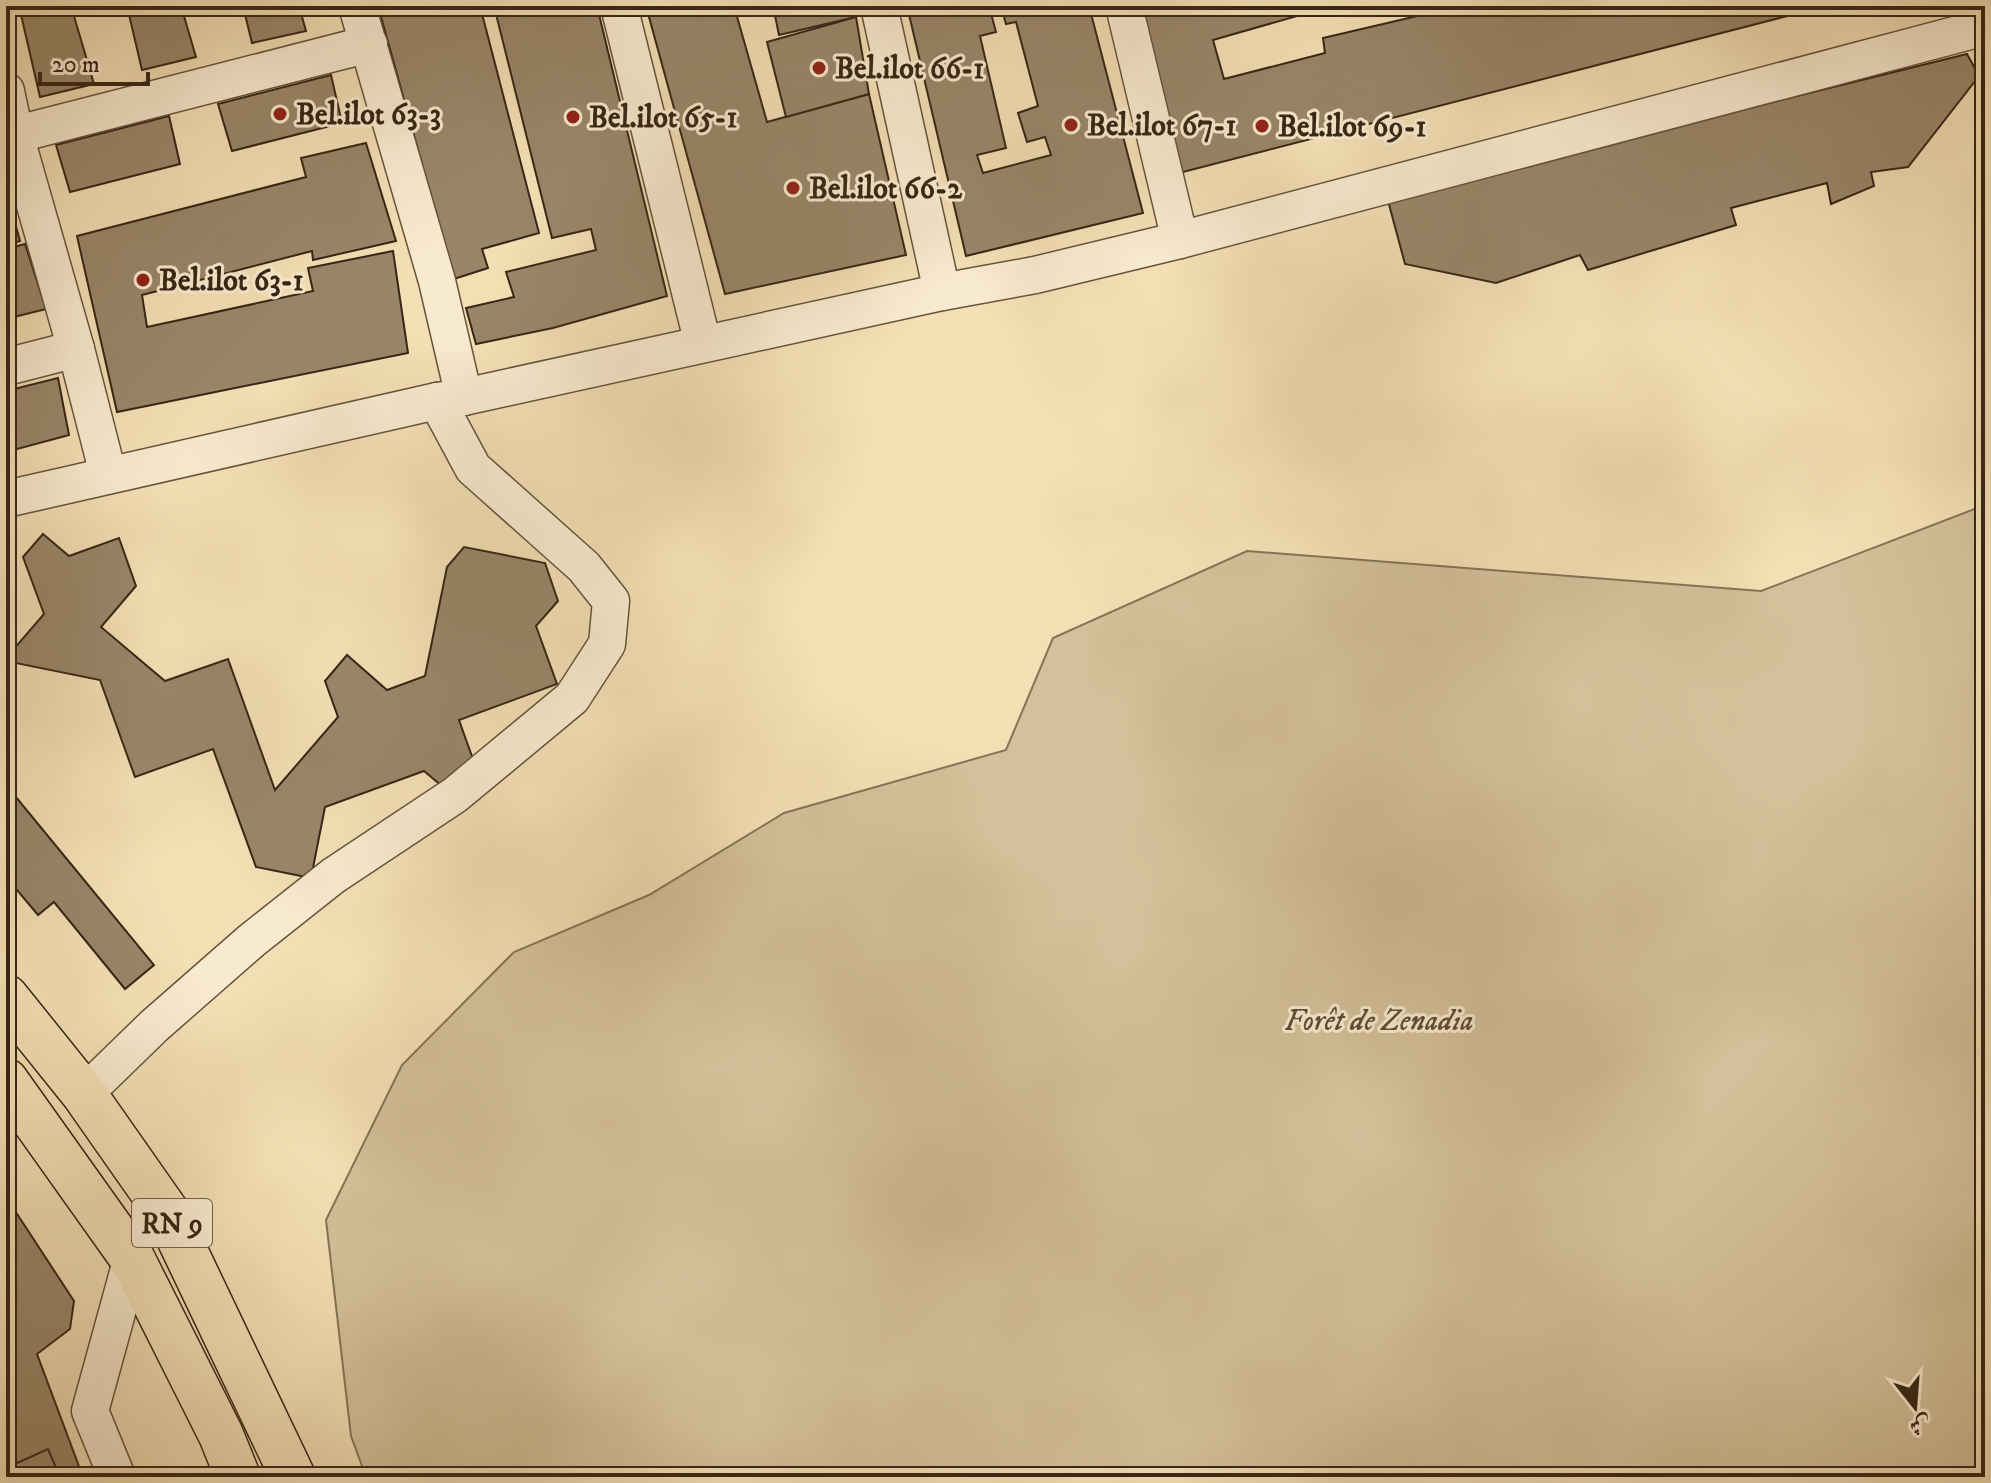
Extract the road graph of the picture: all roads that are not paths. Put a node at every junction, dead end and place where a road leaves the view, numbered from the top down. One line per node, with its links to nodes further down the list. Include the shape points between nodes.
1 (357, 6): 6 (street)
2 (619, 6): 11 (street)
3 (879, 6): 10 (street)
4 (1124, 6): 9 (street)
5 (1985, 27): 9 (street)
6 (369, 44): 8 (street); 14 (street, via 437,281)
7 (6, 91): 8 (street)
8 (10, 136): 12 (street)
9 (1180, 240): 10 (street)
10 (942, 292): 11 (street)
11 (703, 344): 14 (street)
12 (76, 349): 13 (street); 15 (street)
13 (6, 367)
14 (451, 399): 15 (street); 19 (street, via 473,468 584,567 611,601 607,644 572,698 455,795 333,876 251,941)
15 (108, 474): 16 (street)
16 (6, 499)
17 (6, 997): 19 (main road, RN 9)
18 (6, 1081): 20 (main road)
19 (84, 1094): 23 (main road, RN 9, via 166,1211)
20 (132, 1258): 21 (street, via 90,1411); 22 (main road)
21 (117, 1477)
22 (238, 1477)
23 (293, 1477)

